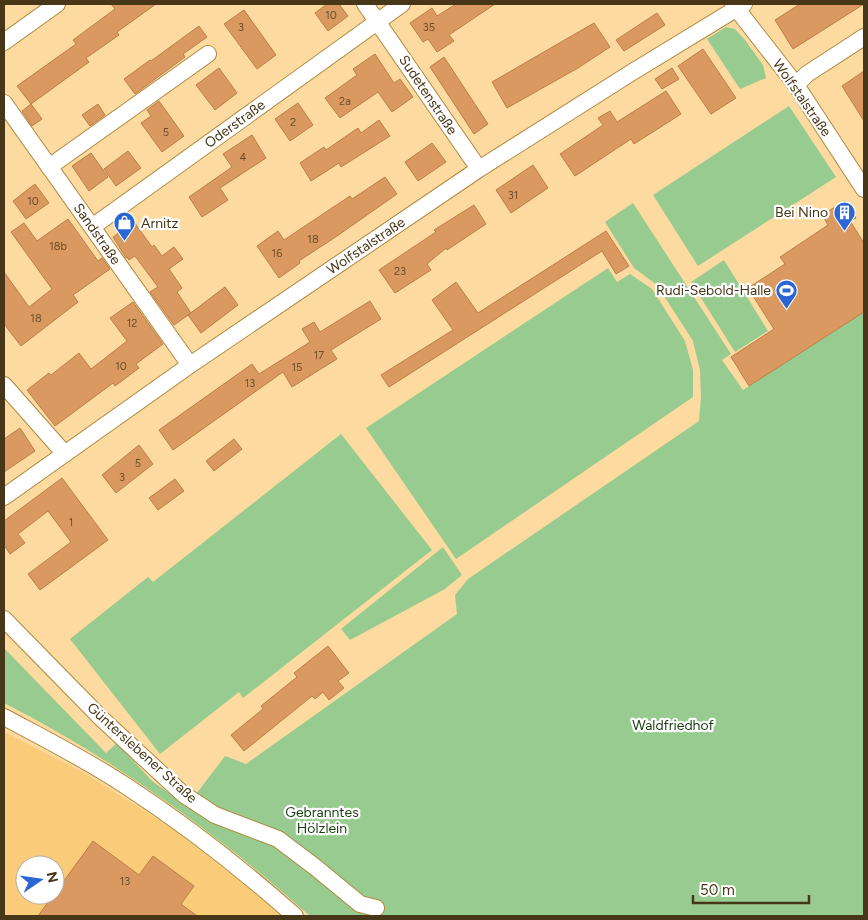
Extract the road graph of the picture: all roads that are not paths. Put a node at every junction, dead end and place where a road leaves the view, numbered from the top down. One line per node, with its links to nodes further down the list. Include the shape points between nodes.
1 (57, 4): 7 (street)
2 (365, 4): 5 (street, Sudetenstraße)
3 (402, 4): 5 (street)
4 (738, 5): 9 (street, Wolfstalstraße); 12 (street, Wolfstalstraße)
5 (378, 21): 12 (street, Sudetenstraße); 14 (street, Oderstraße)
6 (864, 37): 9 (street, via 807,74)
7 (4, 42)
8 (208, 54): 11 (street)
9 (796, 85): 13 (street, Wolfstalstraße)
10 (4, 104): 11 (street, Sandstraße)
11 (50, 167): 14 (street, Sandstraße)
12 (479, 169): 15 (street, Wolfstalstraße)
13 (864, 189)
14 (92, 227): 15 (street, Sandstraße)
15 (190, 365): 17 (street, Wolfstalstraße)
16 (4, 385): 17 (street)
17 (65, 454): 18 (street, Wolfstalstraße)
18 (4, 497)
19 (4, 619): 21 (street, Günterslebener Straße, via 102,719 183,794 215,815 278,840 360,904)
20 (4, 717): 22 (street, via 125,785 183,825)
21 (376, 908)
22 (295, 916)

